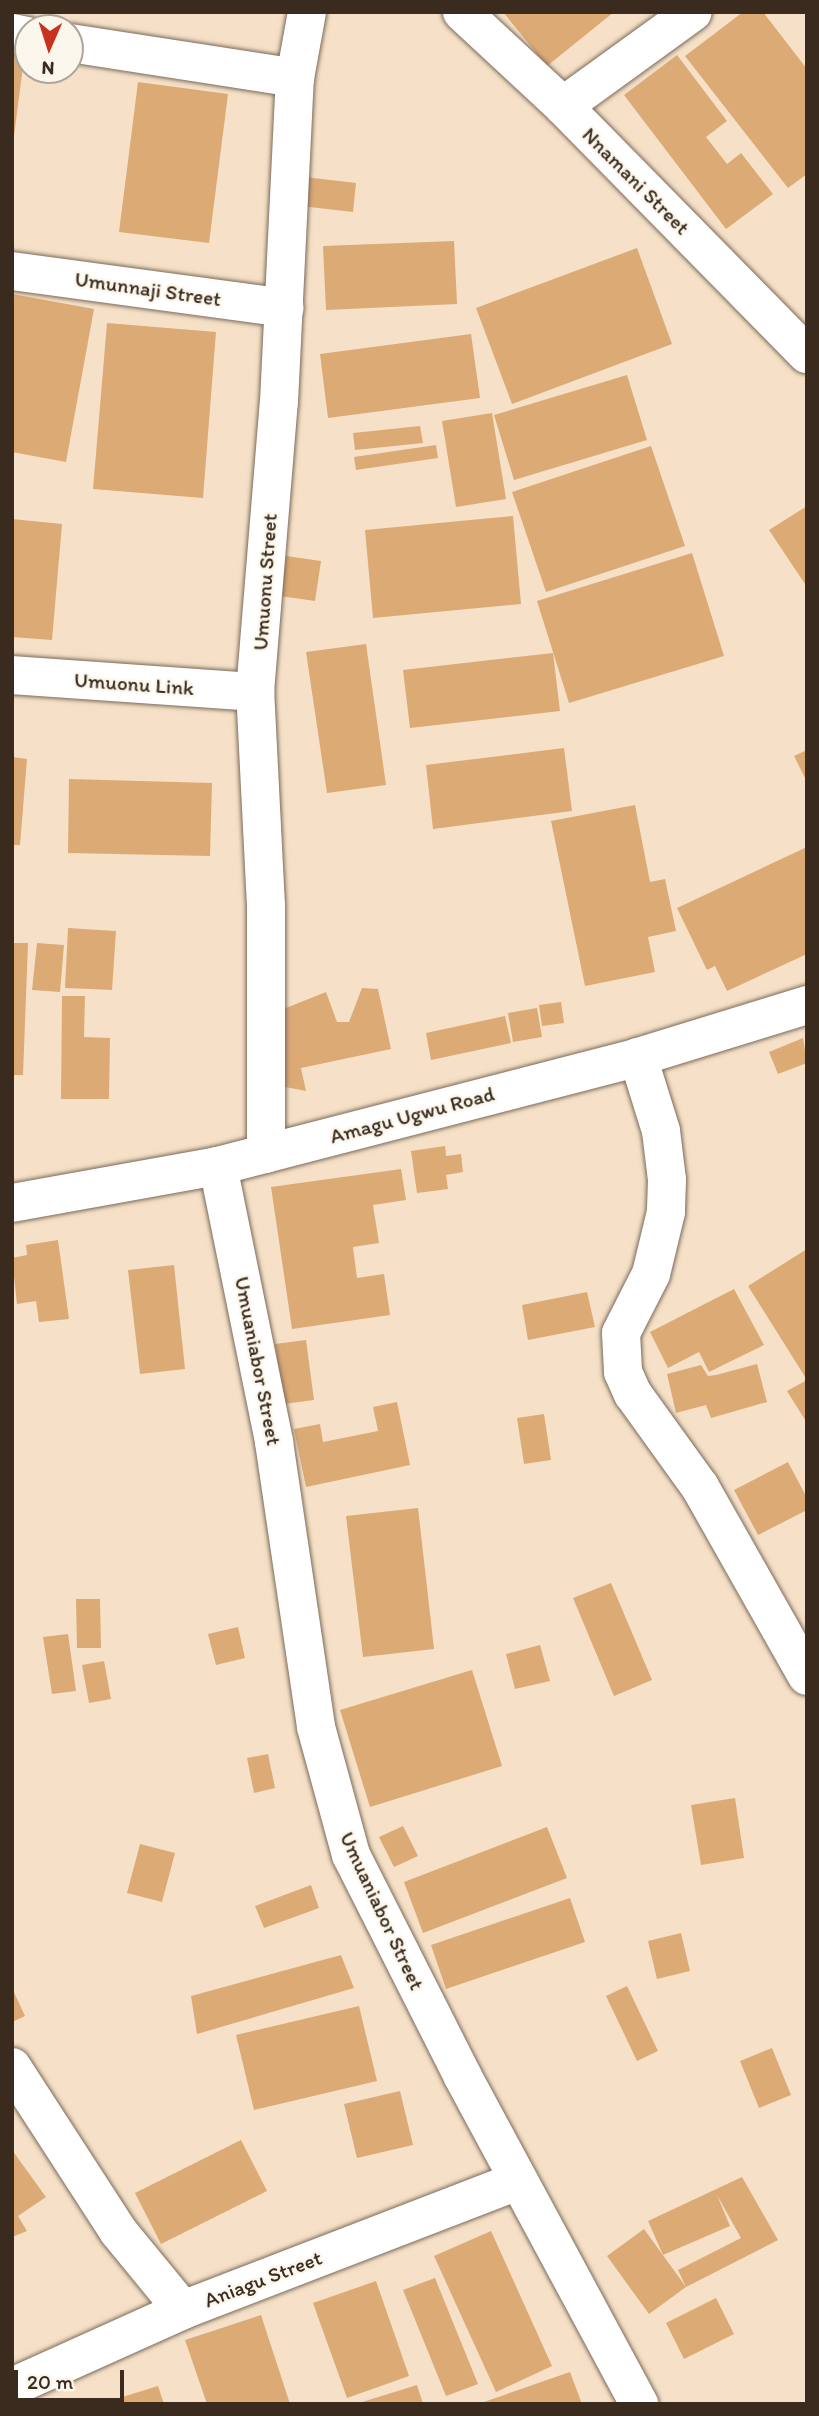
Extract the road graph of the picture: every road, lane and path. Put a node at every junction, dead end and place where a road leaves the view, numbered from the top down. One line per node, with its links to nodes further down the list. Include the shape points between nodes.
1 (307, 12): 5 (street, Umuonu Street)
2 (461, 12): 6 (street, Nnamani Street)
3 (693, 12): 6 (street)
4 (84, 45): 5 (street)
5 (295, 78): 8 (street, Umuonu Street)
6 (563, 106): 9 (street, Nnamani Street)
7 (12, 271): 8 (street, Umunnaji Street)
8 (285, 307): 11 (street, Umuonu Street)
9 (807, 354)
10 (12, 675): 11 (street, Umuonu Link)
11 (255, 692): 14 (street, Umuonu Street, via 266,906)
12 (807, 1005): 13 (street, Amagu Ugwu Road)
13 (638, 1057): 14 (street, Amagu Ugwu Road); 17 (street, via 661,1131 667,1190 651,1274 621,1333 622,1372 700,1488)
14 (266, 1154): 15 (street, Amagu Ugwu Road)
15 (218, 1166): 16 (street, Amagu Ugwu Road); 19 (street, Umuaniabor Street, via 274,1441 316,1727 332,1796 351,1855 390,1937)
16 (12, 1203)
17 (807, 1676)
18 (12, 2067): 20 (street, via 118,2231)
19 (518, 2181): 20 (street, Aniagu Street); 22 (street, Umuaniabor Street)
20 (183, 2310): 21 (street, Aniagu Street)
21 (12, 2388)
22 (639, 2404)

